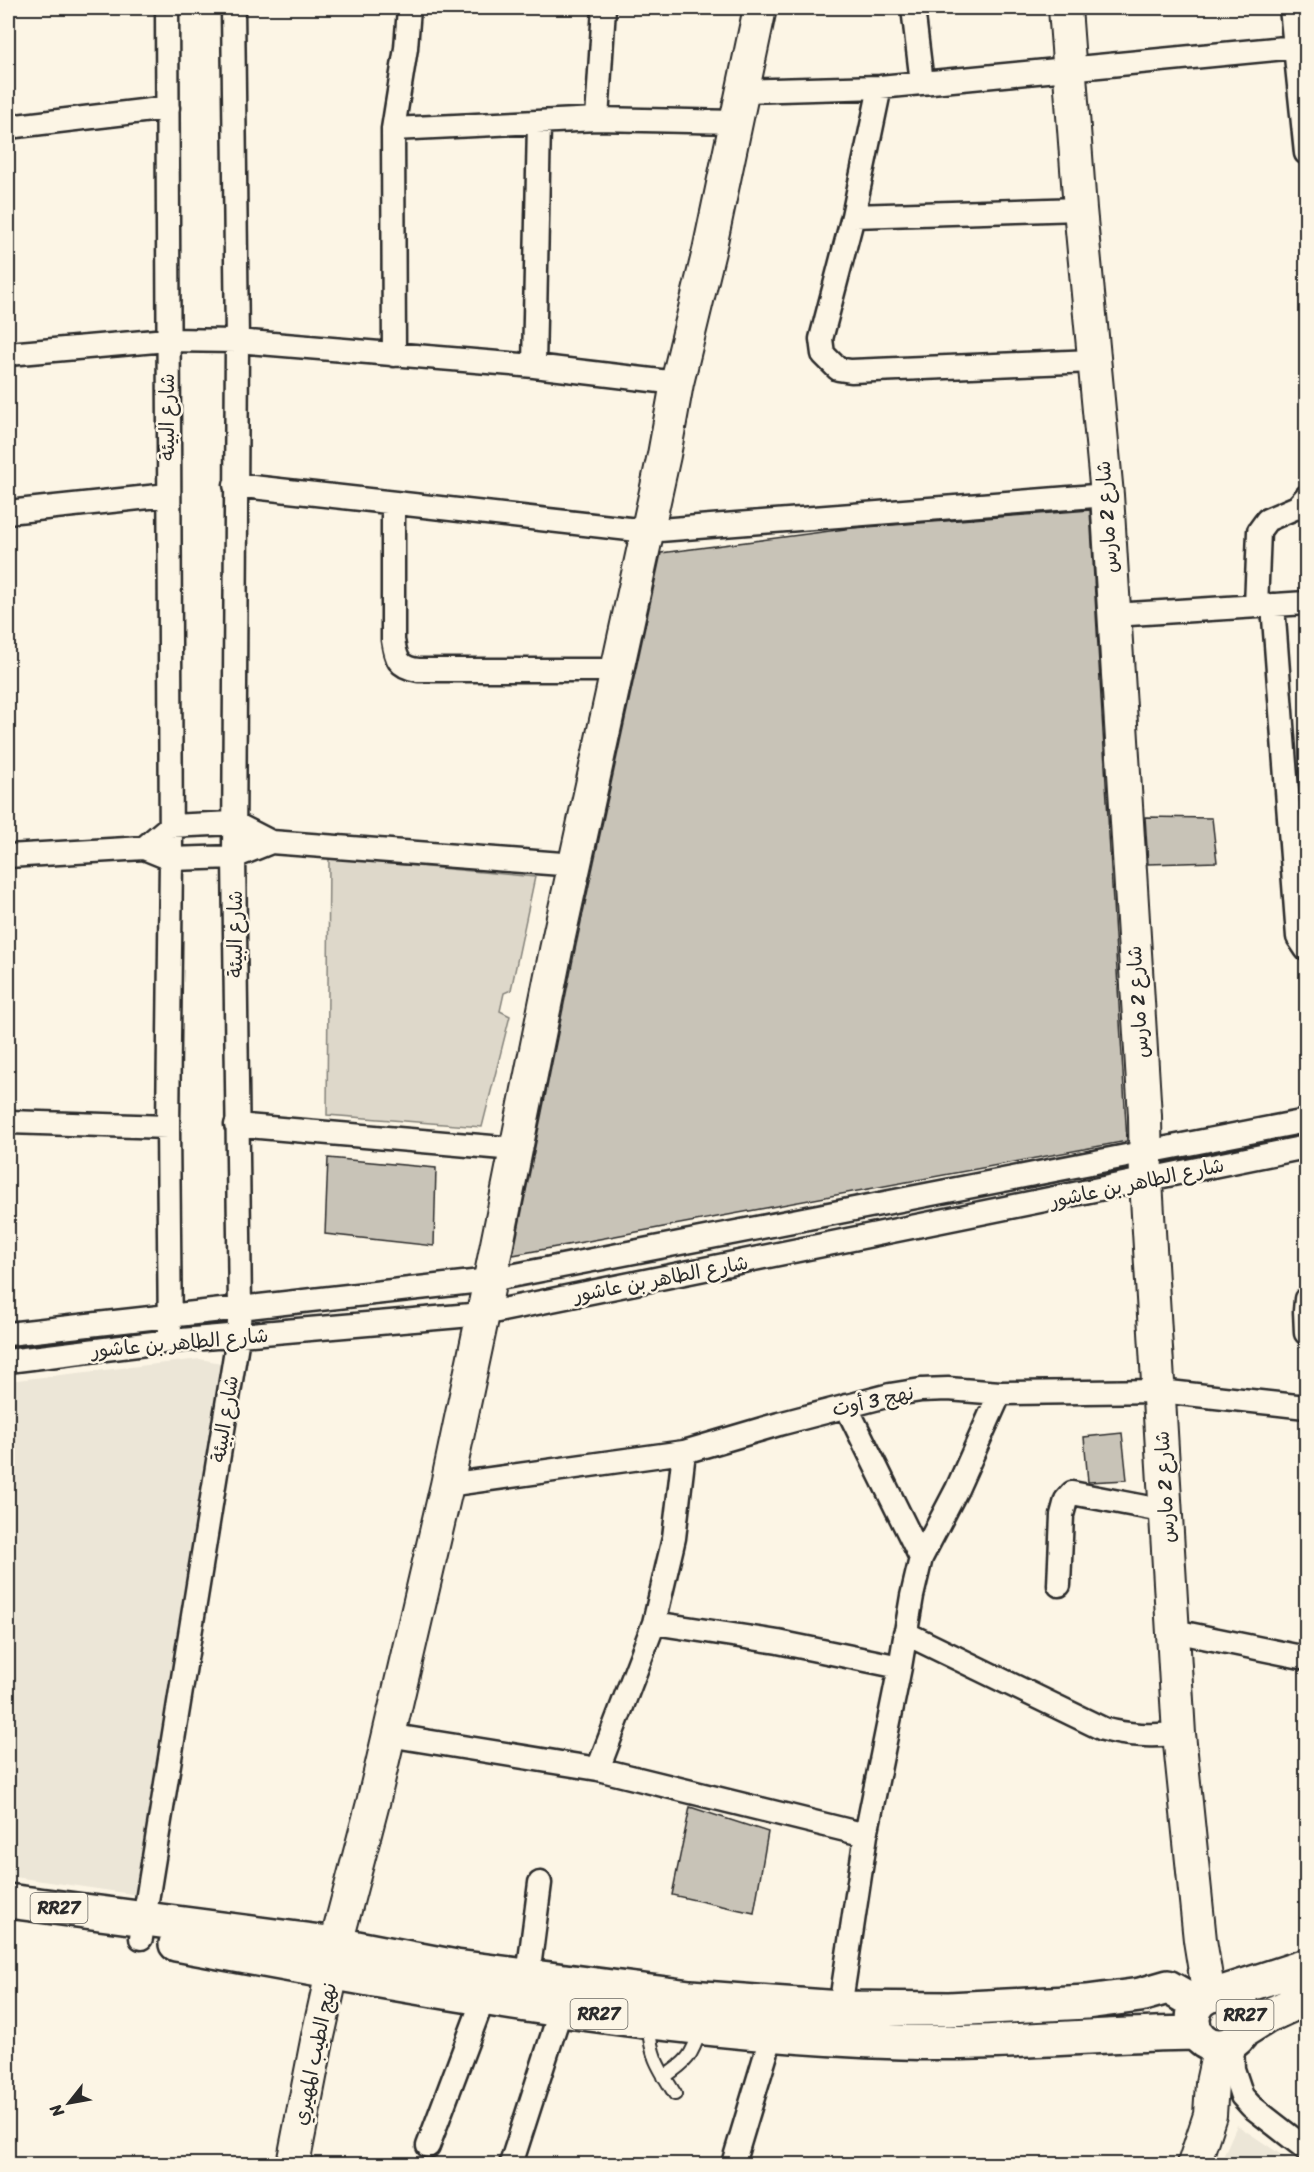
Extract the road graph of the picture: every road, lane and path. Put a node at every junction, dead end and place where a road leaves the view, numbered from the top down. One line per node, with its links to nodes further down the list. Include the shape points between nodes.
1 (167, 8): 14 (street, شارع البيئة)
2 (234, 8): 24 (street, شارع البيئة)
3 (409, 8): 19 (street)
4 (604, 8): 15 (street)
5 (760, 8): 13 (street, نهج الطيب المهيري)
6 (913, 8): 11 (street)
7 (1065, 8): 10 (street, شارع 2 مارس)
8 (1291, 8): 9 (street)
9 (1300, 47): 10 (street); 20 (street)
10 (1071, 69): 11 (street); 21 (street, شارع 2 مارس)
11 (922, 83): 12 (street)
12 (880, 87): 13 (street); 22 (street)
13 (742, 91): 16 (street, نهج الطيب المهيري)
14 (168, 108): 18 (street); 23 (street, شارع البيئة)
15 (597, 119): 16 (street); 17 (street)
16 (736, 122): 29 (street, نهج الطيب المهيري)
17 (539, 123): 19 (street); 28 (street)
18 (8, 127)
19 (393, 129): 26 (street)
20 (1306, 153)
21 (1080, 209): 22 (street); 27 (street, شارع 2 مارس)
22 (853, 216): 27 (street, via 821,339 823,354 838,369 872,371)
23 (167, 340): 24 (street); 25 (street); 31 (street, شارع البيئة)
24 (237, 340): 26 (street); 30 (street, شارع البيئة)
25 (8, 354)
26 (394, 355): 28 (street)
27 (1094, 361): 32 (street, شارع 2 مارس)
28 (534, 366): 29 (street)
29 (677, 383): 36 (street, نهج الطيب المهيري)
30 (235, 485): 34 (street); 41 (street, شارع البيئة)
31 (168, 495): 35 (street); 42 (street, شارع البيئة)
32 (1107, 495): 36 (street); 39 (street, شارع 2 مارس)
33 (1306, 497): 38 (street, via 1297,507 1267,520 1259,531)
34 (393, 503): 36 (street); 40 (street, via 393,640 402,665 418,670)
35 (8, 512)
36 (647, 531): 40 (street, نهج الطيب المهيري)
37 (1306, 603): 38 (street)
38 (1265, 606): 39 (street); 49 (street, via 1298,937)
39 (1113, 615): 56 (street, شارع 2 مارس)
40 (617, 670): 48 (street, نهج الطيب المهيري)
41 (234, 823): 42 (street); 43 (street); 46 (street, شارع البيئة)
42 (171, 826): 44 (street); 47 (street, شارع البيئة)
43 (272, 842): 46 (street); 48 (street)
44 (144, 848): 45 (street); 47 (street)
45 (8, 856)
46 (234, 858): 47 (street); 52 (street, شارع البيئة)
47 (171, 859): 53 (street, شارع البيئة)
48 (574, 865): 55 (street, نهج الطيب المهيري)
49 (1306, 949)
50 (1306, 1121): 56 (street, شارع الطاهر بن عاشور)
51 (8, 1122): 53 (street)
52 (236, 1125): 55 (street); 59 (street, شارع البيئة)
53 (168, 1127): 61 (street, شارع البيئة)
54 (1306, 1147): 56 (street, شارع الطاهر بن عاشور)
55 (515, 1149): 57 (street, نهج الطيب المهيري)
56 (1147, 1167): 57 (street, شارع الطاهر بن عاشور); 60 (street, شارع الطاهر بن عاشور); 67 (street, شارع 2 مارس)
57 (490, 1280): 59 (street, شارع الطاهر بن عاشور); 60 (street, نهج الطيب المهيري)
58 (1306, 1299): 62 (street)
59 (240, 1308): 61 (street, شارع الطاهر بن عاشور); 64 (street, شارع البيئة)
60 (483, 1314): 64 (street, شارع الطاهر بن عاشور); 72 (street, نهج الطيب المهيري)
61 (168, 1315): 63 (street, شارع الطاهر بن عاشور); 65 (street, شارع البيئة)
62 (1306, 1333)
63 (8, 1334)
64 (238, 1337): 65 (street, شارع الطاهر بن عاشور); 88 (street, شارع البيئة)
65 (170, 1341): 66 (street, شارع الطاهر بن عاشور)
66 (8, 1361)
67 (1160, 1391): 68 (street, نهج 3 أوت); 70 (street, نهج 3 أوت); 73 (street, شارع 2 مارس)
68 (1000, 1393): 69 (street, نهج 3 أوت, via 921,1390); 74 (street)
69 (846, 1406): 71 (street, نهج 3 أوت); 74 (street)
70 (1306, 1407)
71 (684, 1452): 72 (street, نهج 3 أوت); 76 (street, via 674,1538)
72 (447, 1485): 82 (street, نهج الطيب المهيري)
73 (1167, 1511): 75 (street, via 1072,1493 1062,1515); 77 (street, شارع 2 مارس)
74 (921, 1558): 78 (street)
75 (1059, 1585)
76 (654, 1623): 80 (street, via 778,1642); 83 (street)
77 (1174, 1631): 79 (street); 81 (street, شارع 2 مارس)
78 (905, 1633): 80 (street); 81 (street, via 1103,1729 1125,1735)
79 (1306, 1658)
80 (900, 1667): 84 (street)
81 (1179, 1734): 97 (street, شارع 2 مارس, via 1200,1940)
82 (388, 1735): 83 (street); 89 (street, نهج الطيب المهيري)
83 (598, 1769): 84 (street)
84 (866, 1835): 94 (street)
85 (540, 1883): 91 (street)
86 (8, 1901): 88 (highway, RR27)
87 (8, 1922): 88 (highway, RR27)
88 (143, 1929): 89 (highway, RR27)
89 (334, 1958): 91 (highway, RR27); 92 (highway, RR27); 104 (street, نهج الطيب المهيري)
90 (1306, 1966): 97 (highway, RR27)
91 (528, 1976): 94 (highway, RR27, via 690,1997)
92 (484, 1997): 95 (highway, RR27); 102 (street)
93 (1306, 1998): 97 (highway, RR27, via 1267,2016)
94 (840, 2008): 97 (highway, RR27, via 949,2009 1087,2002 1168,1987)
95 (561, 2009): 96 (highway, RR27); 105 (street)
96 (648, 2021): 98 (highway, RR27); 100 (lane, via 650,2049)
97 (1216, 2024): 99 (highway, RR27, via 955,2043); 103 (street, via 1242,2096); 107 (street, شارع 2 مارس, via 1210,2115)
98 (701, 2027): 99 (highway, RR27); 100 (lane, via 694,2052)
99 (772, 2034): 106 (street)
100 (664, 2077): 101 (lane)
101 (675, 2094)
102 (428, 2146)
103 (1306, 2149)
104 (293, 2164)
105 (511, 2164)
106 (733, 2164)
107 (1194, 2164)

